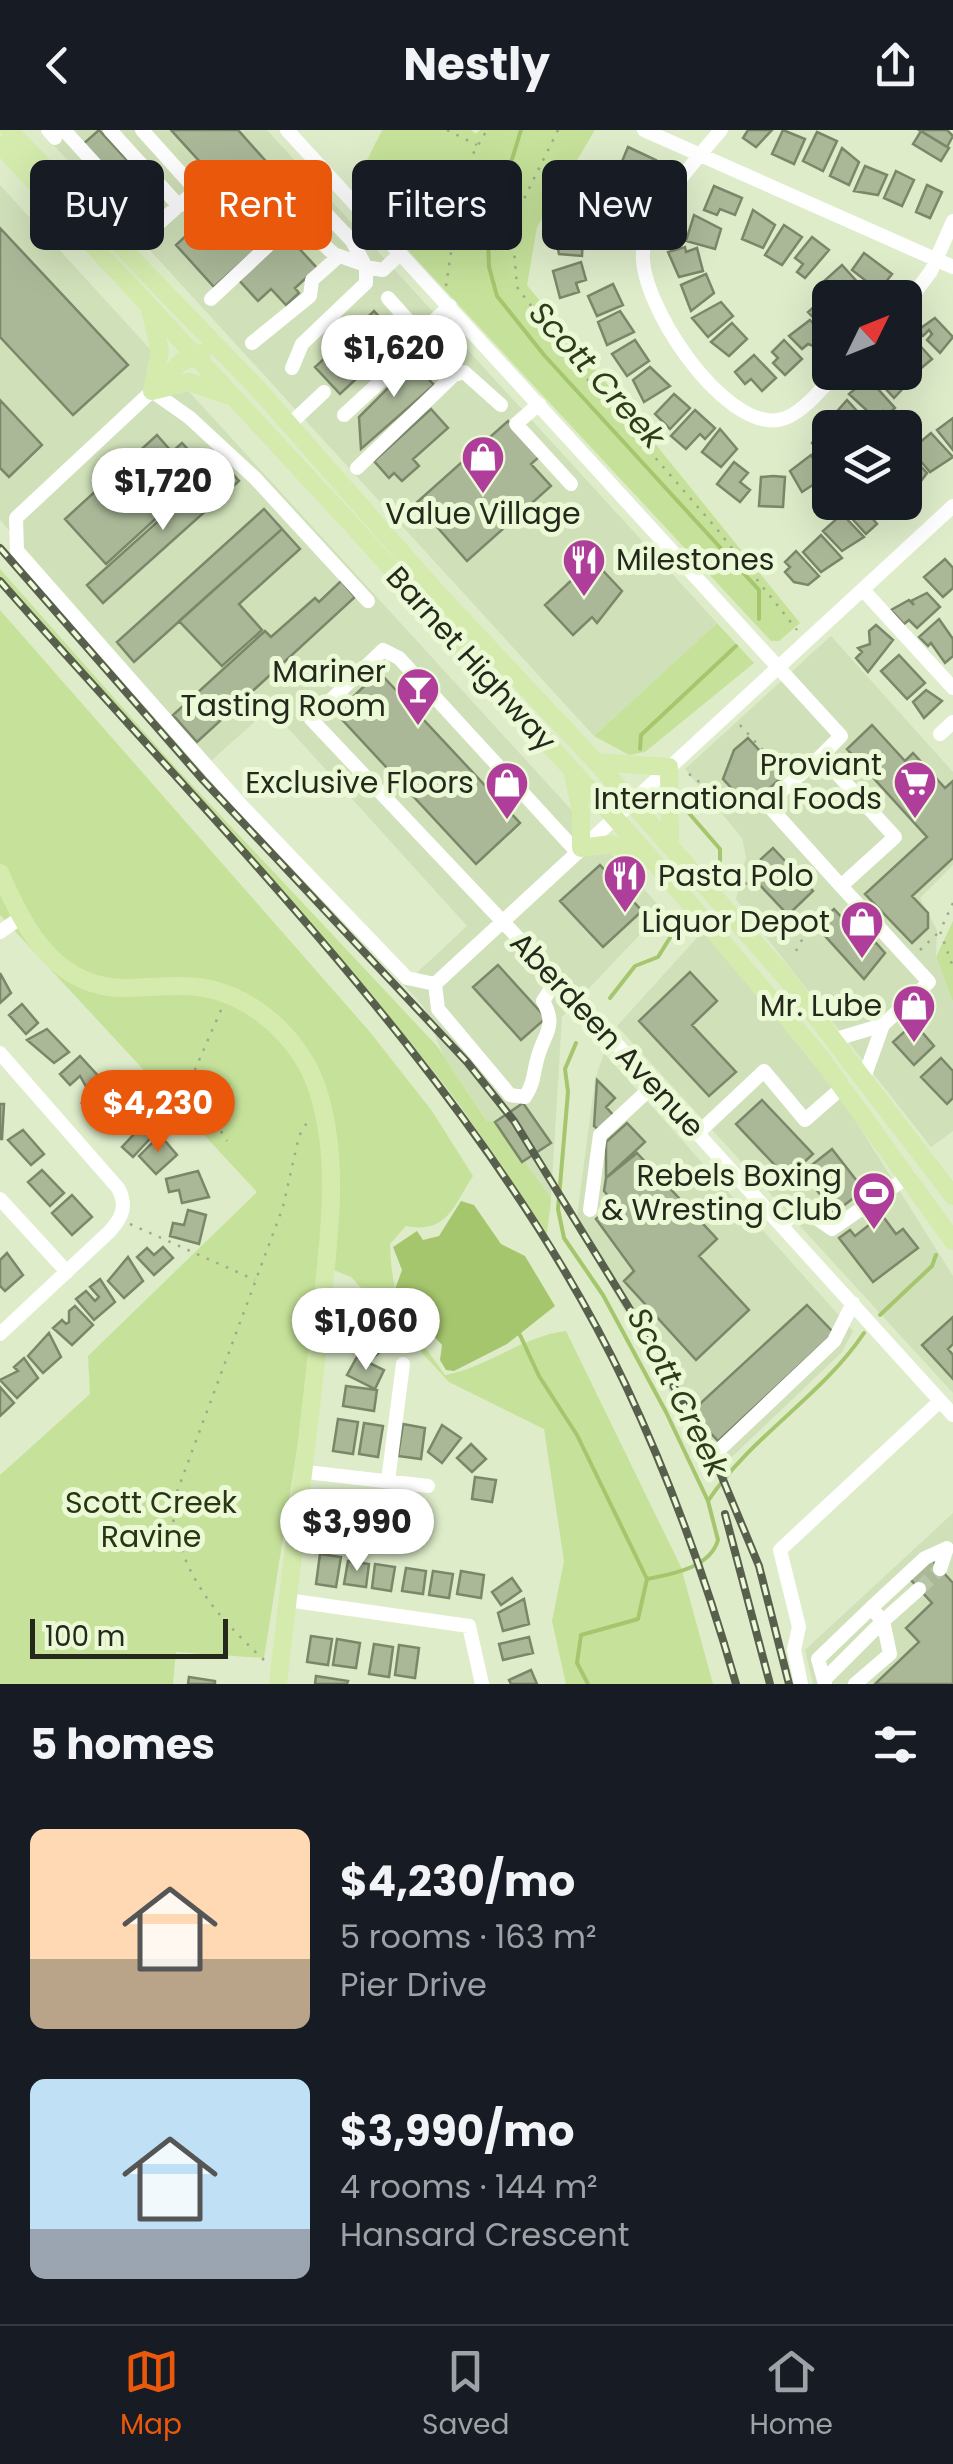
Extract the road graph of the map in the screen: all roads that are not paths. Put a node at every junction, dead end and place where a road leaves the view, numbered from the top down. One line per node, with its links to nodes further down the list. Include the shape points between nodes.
1 (9, 130): 29 (main road, Barnet Highway)
2 (110, 130): 11 (street)
3 (142, 130): 11 (street, via 196,190)
4 (644, 130): 9 (street)
5 (722, 130): 9 (street)
6 (290, 131): 17 (street)
7 (55, 133): 10 (street)
8 (0, 145): 26 (main road, Barnet Highway)
9 (699, 155): 19 (street); 33 (street, via 648,230 642,252 662,320 688,359 758,419 781,420)
10 (86, 160)
11 (179, 206): 12 (street)
12 (164, 219)
13 (332, 220): 20 (street)
14 (953, 221): 19 (street)
15 (262, 250): 24 (street)
16 (332, 250): 18 (street)
17 (401, 253): 20 (street, via 383,270); 25 (street)
18 (339, 256): 20 (street); 28 (street, via 312,280 310,296)
19 (936, 260): 21 (street); 22 (street)
20 (366, 266): 32 (street, via 366,283 302,344)
21 (953, 267)
22 (922, 286)
23 (388, 298): 27 (street)
24 (211, 299)
25 (447, 303): 27 (street); 37 (street)
26 (148, 305): 30 (main road, Barnet Highway); 34 (main road, via 160,351)
27 (421, 334): 31 (street); 39 (street)
28 (252, 343)
29 (222, 351): 30 (main road); 40 (main road, Barnet Highway)
30 (194, 354): 34 (main road); 36 (main road, Barnet Highway)
31 (447, 364)
32 (292, 368)
33 (819, 390)
34 (152, 391): 36 (main road, via 189,382); 45 (street, via 255,478); 65 (street, via 16,518 17,551 407,978)
35 (324, 392): 40 (street)
36 (236, 399): 53 (main road, Barnet Highway)
37 (539, 404): 42 (street, via 516,424); 46 (street)
38 (502, 405): 41 (street, via 473,377 454,375)
39 (344, 415)
40 (290, 424): 51 (main road, Barnet Highway)
41 (357, 468)
42 (572, 484)
43 (953, 506): 44 (street)
44 (865, 592): 46 (street); 47 (street)
45 (368, 601)
46 (779, 667): 50 (street, via 842,736); 52 (street)
47 (953, 688)
48 (953, 722): 49 (street)
49 (940, 734)
50 (821, 756): 60 (street, via 895,836); 60 (street, via 766,804)
51 (596, 762): 52 (main road); 54 (main road, Barnet Highway)
52 (669, 767): 54 (street); 56 (main road)
53 (572, 770): 55 (main road, Barnet Highway); 57 (main road, via 581,812)
54 (631, 802): 55 (street); 56 (main road, Barnet Highway)
55 (615, 817): 57 (street); 58 (main road, Barnet Highway)
56 (670, 846): 67 (main road, Barnet Highway)
57 (579, 850): 58 (main road, via 612,844); 62 (street); 62 (street, Aberdeen Avenue, via 399,658 383,650 311,719)
58 (649, 856): 71 (main road, Barnet Highway)
59 (0, 872): 61 (main road)
60 (841, 886): 66 (street, via 929,982)
61 (20, 918): 63 (street); 86 (main road, via 49,958 88,982 199,987 259,1011 309,1069 328,1141 329,1224)
62 (504, 921): 64 (street, Aberdeen Avenue); 65 (street)
63 (0, 932)
64 (558, 979): 65 (street, via 543,1001 551,1030 525,1097 510,1095 438,1009); 70 (street, Aberdeen Avenue)
65 (435, 984)
66 (883, 1024): 67 (street); 69 (street)
67 (836, 1039): 69 (main road, Barnet Highway)
68 (0, 1053): 79 (street, via 118,1188 126,1219)
69 (865, 1075): 74 (main road, Barnet Highway)
70 (654, 1085): 72 (street, Aberdeen Avenue); 76 (street, via 600,1136)
71 (844, 1086): 72 (street, via 805,1120 764,1071); 73 (main road, Barnet Highway)
72 (698, 1134): 77 (street, Aberdeen Avenue)
73 (909, 1176): 77 (street, via 832,1229 802,1208); 78 (main road, Barnet Highway)
74 (953, 1196)
75 (0, 1199): 79 (street)
76 (590, 1210)
77 (781, 1225): 80 (street, Aberdeen Avenue)
78 (953, 1242)
79 (67, 1272): 81 (street)
80 (852, 1303): 83 (street, Aberdeen Avenue); 85 (street, via 834,1341)
81 (0, 1334)
82 (403, 1364): 87 (street)
83 (940, 1401): 84 (street, Aberdeen Avenue); 97 (street, via 780,1550 799,1627 794,1650)
84 (953, 1414)
85 (719, 1450)
86 (306, 1472): 87 (street); 91 (main road)
87 (388, 1481): 88 (street)
88 (428, 1486)
89 (940, 1569): 92 (street, via 947,1548 925,1558)
90 (919, 1588): 93 (street)
91 (287, 1600): 94 (main road); 96 (street, via 468,1626)
92 (872, 1608): 93 (street); 95 (street, via 818,1659)
93 (883, 1621): 95 (street); 98 (street, via 890,1654)
94 (278, 1679)
95 (825, 1682)
96 (482, 1684)
97 (801, 1684)
98 (855, 1684)

